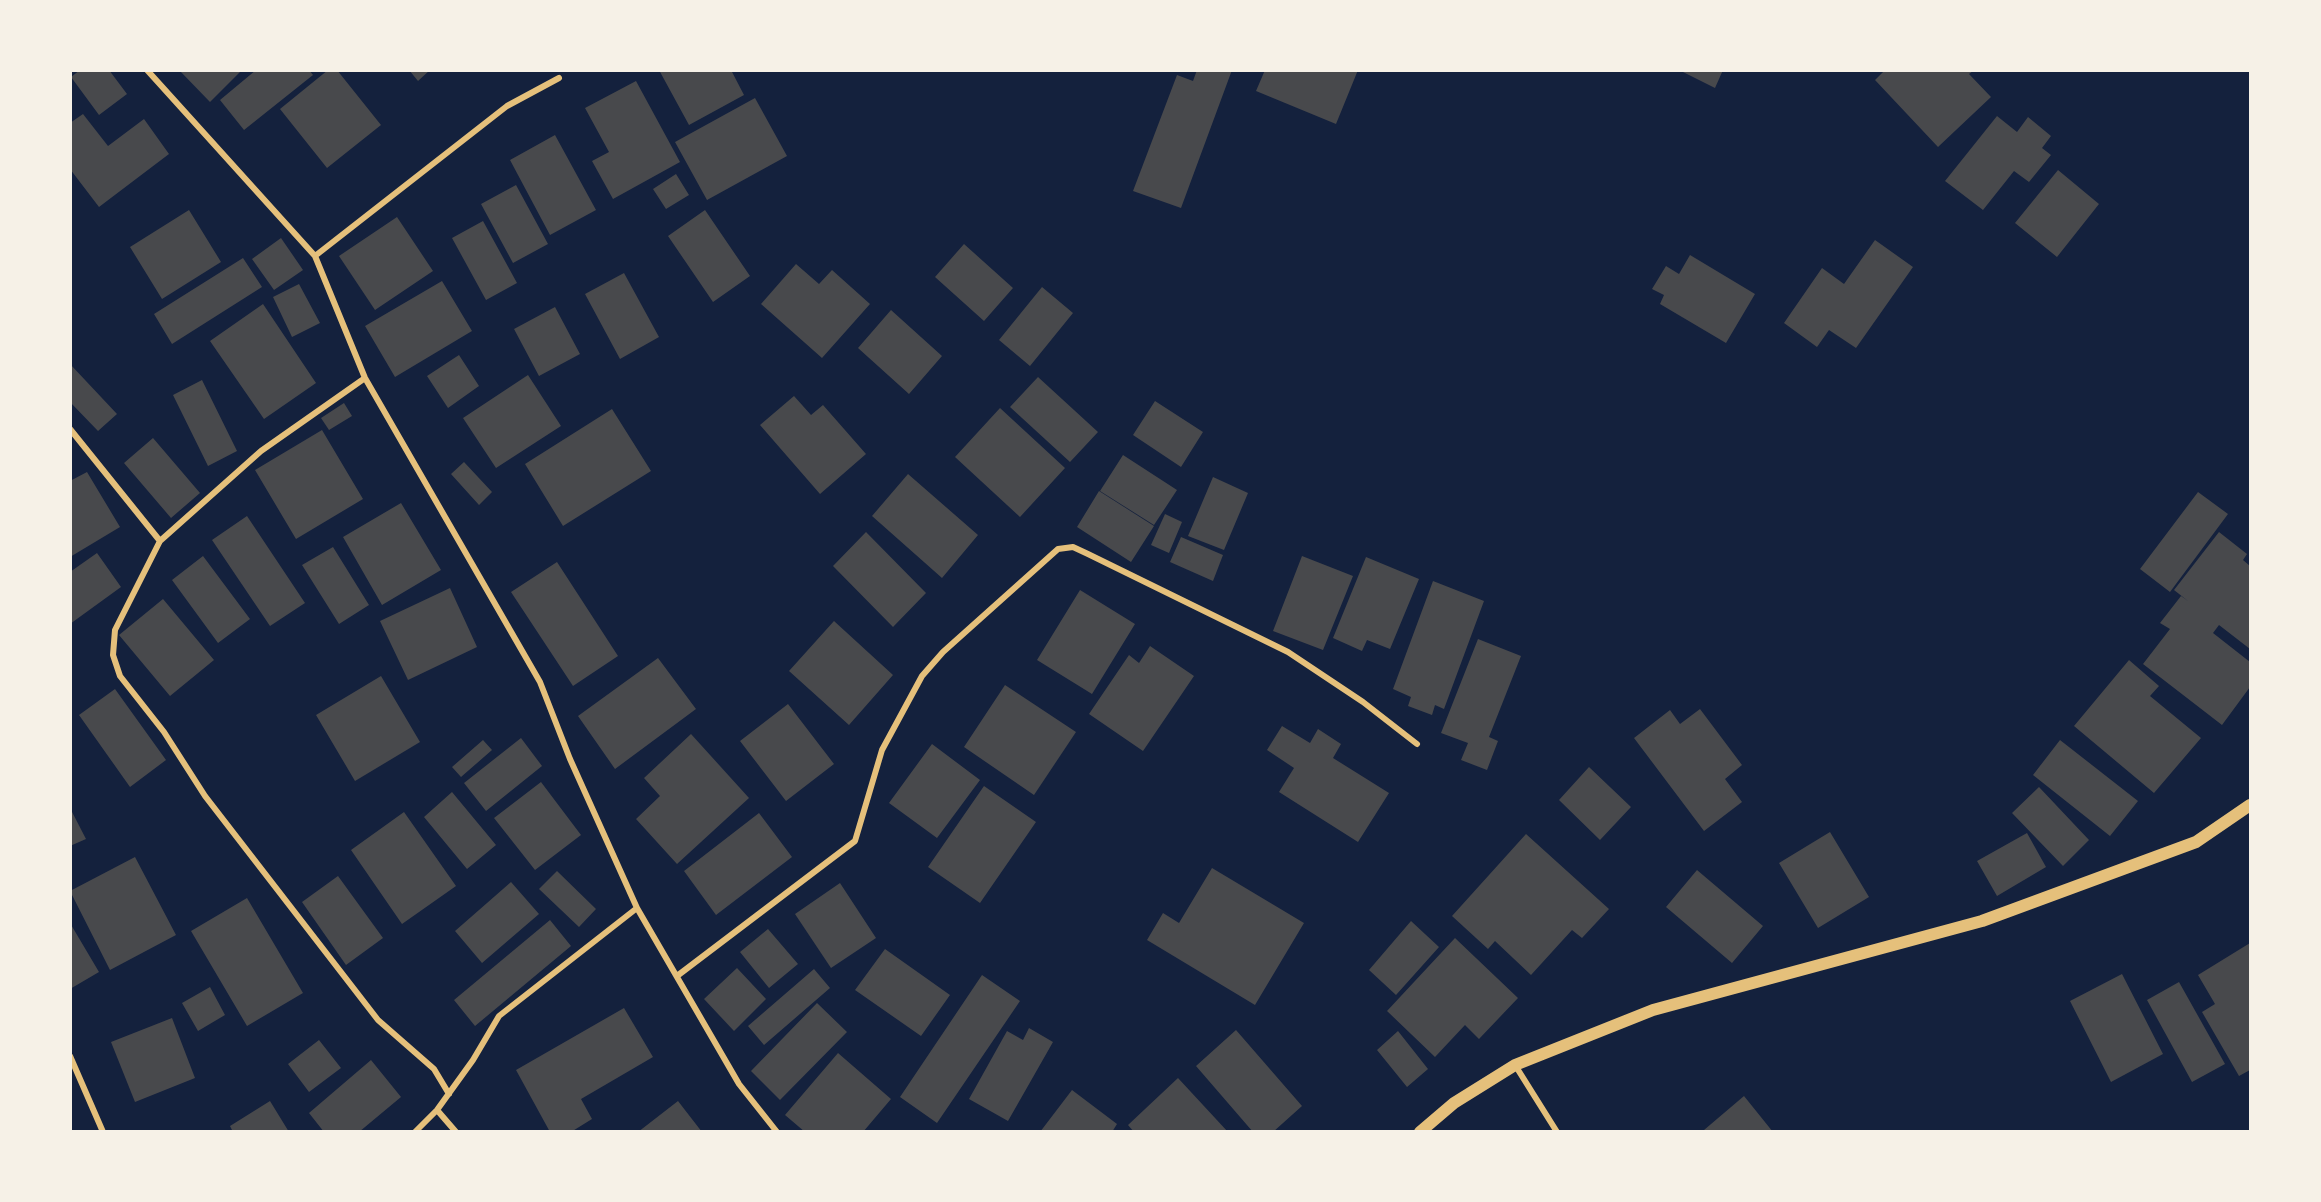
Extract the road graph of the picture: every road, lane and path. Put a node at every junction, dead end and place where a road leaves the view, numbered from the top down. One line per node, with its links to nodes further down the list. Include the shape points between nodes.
1 (147, 70): 3 (street)
2 (559, 78): 3 (street, via 507,106)
3 (315, 256): 4 (street)
4 (365, 378): 6 (street, via 261,451); 9 (street, via 540,682)
5 (70, 429): 6 (street)
6 (160, 541): 13 (street, via 115,630 113,655 120,676 164,732 205,796 378,1020 434,1070)
7 (1417, 744): 10 (street, via 1288,652 1089,554 1073,547 1058,549 922,676 882,750 855,841)
8 (2250, 805): 12 (main road, via 2196,842 1982,921 1653,1010)
9 (637, 908): 10 (street); 13 (street, via 499,1016)
10 (677, 976): 18 (street, via 739,1084)
11 (70, 1056): 15 (street)
12 (1515, 1065): 19 (main road, via 1454,1103); 20 (street)
13 (449, 1094): 14 (street)
14 (437, 1110): 16 (street); 17 (street)
15 (103, 1131)
16 (415, 1131)
17 (456, 1131)
18 (777, 1131)
19 (1420, 1131)
20 (1557, 1131)

